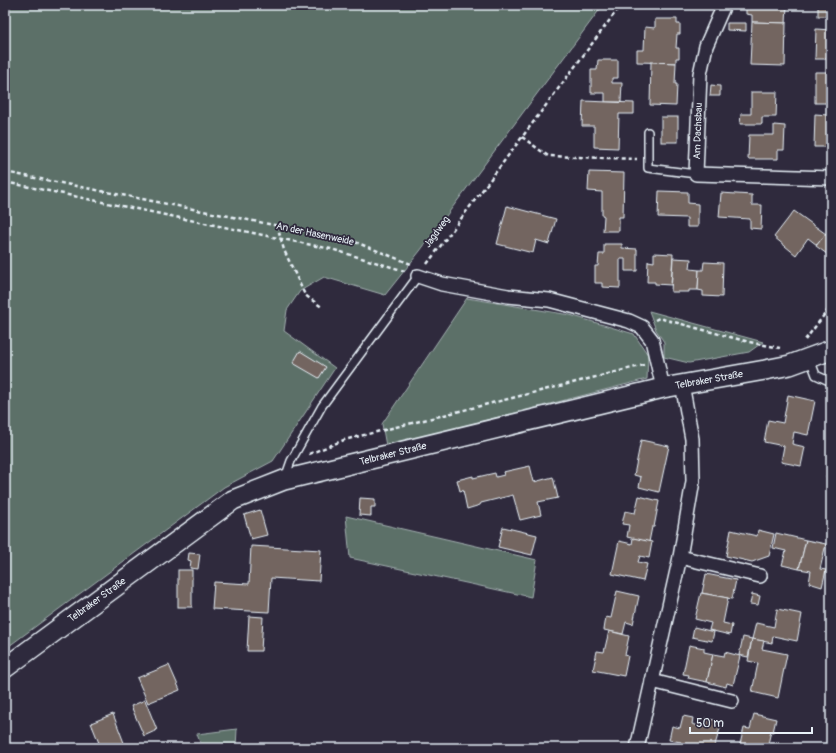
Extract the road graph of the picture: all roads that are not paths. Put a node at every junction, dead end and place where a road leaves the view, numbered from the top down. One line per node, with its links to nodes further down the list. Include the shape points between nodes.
1 (724, 5): 3 (street, Am Dachsbau, via 706,46 700,74)
2 (648, 132): 3 (lane, via 648,168)
3 (696, 174): 4 (street, Am Dachsbau)
4 (831, 178)
5 (418, 276): 10 (street, via 449,285 508,296 548,300 629,321 642,327 652,340); 11 (lane, via 322,406 291,461)
6 (831, 350): 7 (street, Telbraker Straße)
7 (806, 351): 8 (lane, via 816,374); 9 (street, Telbraker Straße, via 765,370)
8 (831, 382)
9 (682, 384): 10 (street, Telbraker Straße); 12 (street, via 692,439 693,481)
10 (663, 388): 11 (street, Telbraker Straße)
11 (284, 480): 14 (street, Telbraker Straße, via 233,500)
12 (680, 557): 13 (street); 15 (street)
13 (760, 576)
14 (5, 668)
15 (652, 681): 16 (street); 17 (street)
16 (732, 701)
17 (637, 748)

